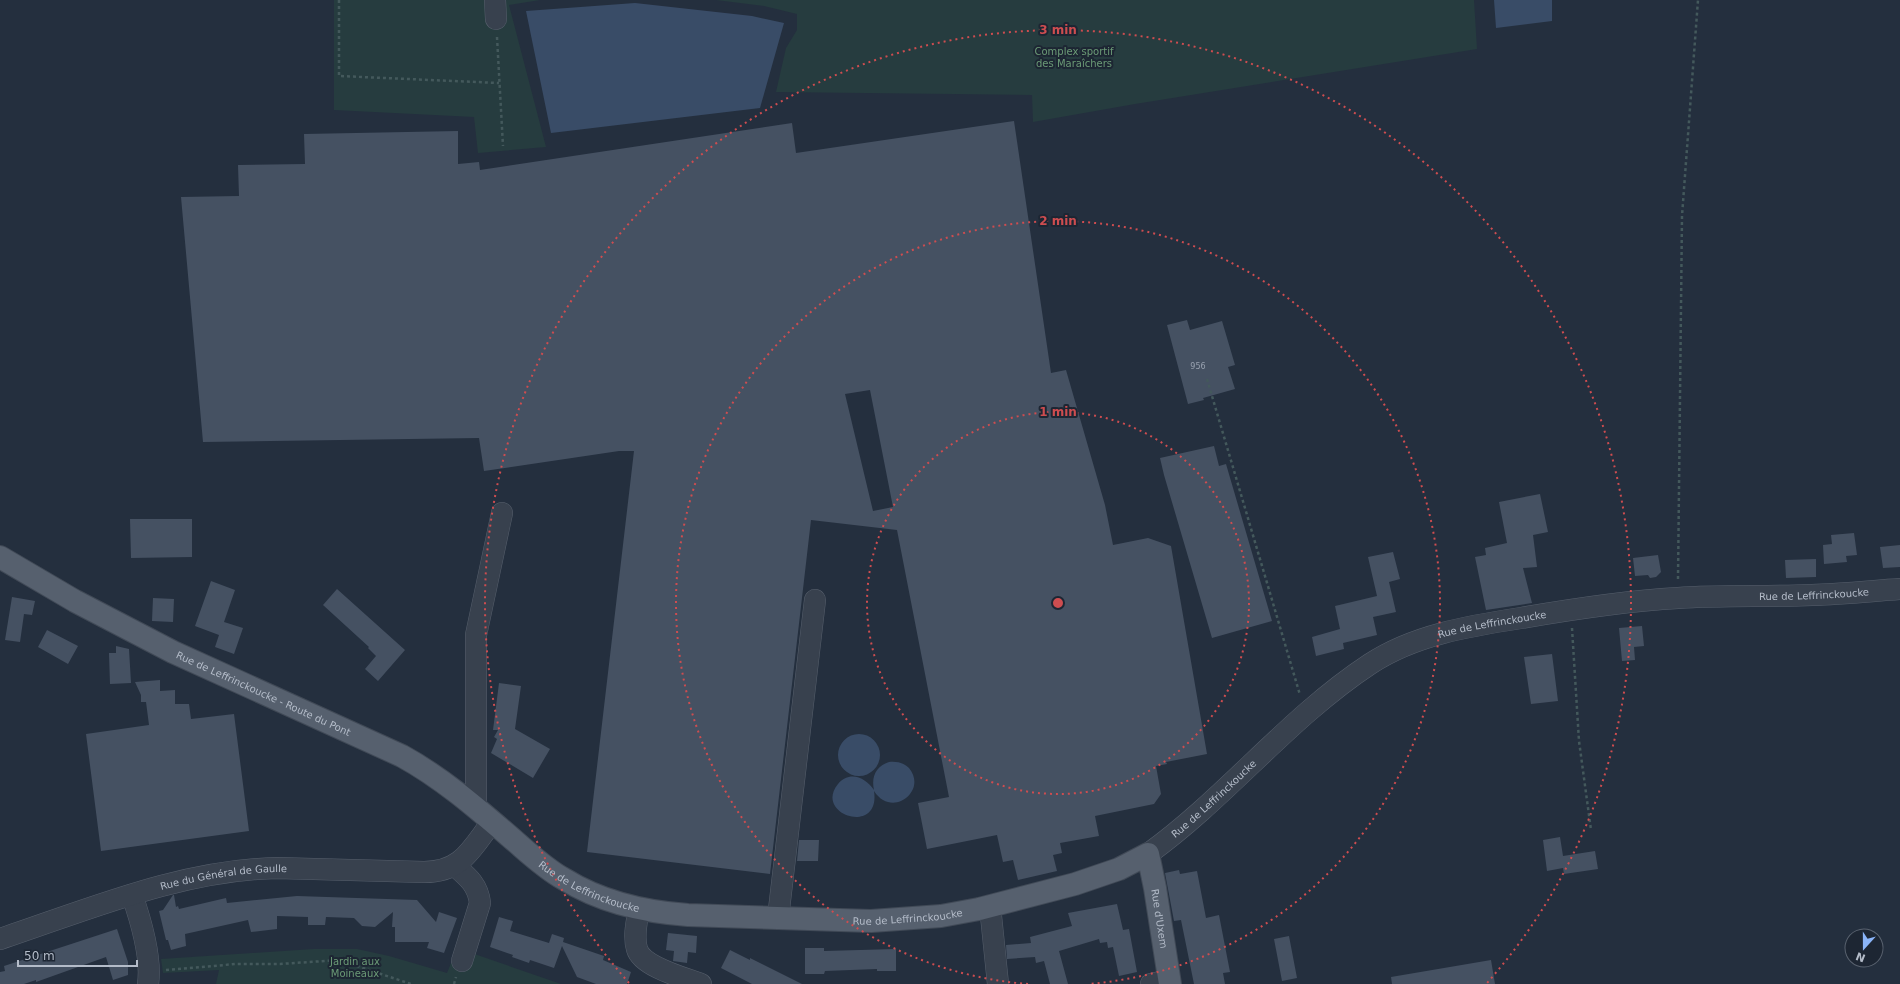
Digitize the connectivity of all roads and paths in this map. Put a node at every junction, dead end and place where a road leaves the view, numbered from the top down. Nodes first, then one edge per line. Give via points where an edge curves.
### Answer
1 (339, 0) edge
2 (1698, 0) edge
3 (495, 9) edge
4 (499, 83) junction
5 (503, 146) dead end
6 (1208, 379) dead end
7 (502, 513) dead end
8 (0, 557) edge
9 (1900, 589) edge
10 (1678, 598) junction
11 (815, 600) dead end
12 (1570, 610) junction
13 (1306, 714) junction
14 (484, 815) junction
15 (1591, 830) dead end
16 (517, 843) joint
17 (1148, 854) junction
18 (455, 866) junction
19 (132, 895) junction
20 (990, 906) junction
21 (639, 908) junction
22 (778, 918) junction
23 (0, 939) edge
24 (462, 960) dead end
25 (656, 976) edge
26 (148, 977) edge
27 (1163, 983) edge
28 (411, 984) edge
29 (701, 984) edge
30 (998, 984) edge

1 - 4 path via 339,76
2 - 10 path via 1682,216
3 - 4 path
4 - 5 path
6 - 13 path
7 - 14 street via 476,635
8 - 14 main road, Rue de Leffrinckoucke - Route du Pont via 89,609 173,652 402,756 439,779
9 - 10 street, Rue de Leffrinckoucke via 1812,595
10 - 12 street, Rue de Leffrinckoucke
11 - 22 street
12 - 13 street, Rue de Leffrinckoucke via 1459,629 1399,648 1342,683
12 - 15 path via 1579,741
13 - 17 street, Rue de Leffrinckoucke via 1204,808
14 - 16 main road, Rue de Leffrinckoucke - Route du Pont
14 - 18 street via 470,851
16 - 21 main road, Rue de Leffrinckoucke via 551,871 574,885 596,895
17 - 20 main road, Rue de Leffrinckoucke via 1091,879
17 - 27 main road, Rue d'Uxem via 1155,888
18 - 19 street, Rue du Général de Gaulle via 445,870 424,872 256,868 186,878
18 - 24 street via 474,884 480,896
19 - 23 street, Rue du Général de Gaulle
19 - 26 street via 141,923
20 - 22 main road, Rue de Leffrinckoucke via 953,914 901,920
20 - 30 street
21 - 22 main road, Rue de Leffrinckoucke via 688,915
21 - 25 street via 636,948
25 - 29 street
26 - 28 path via 236,964 339,960

